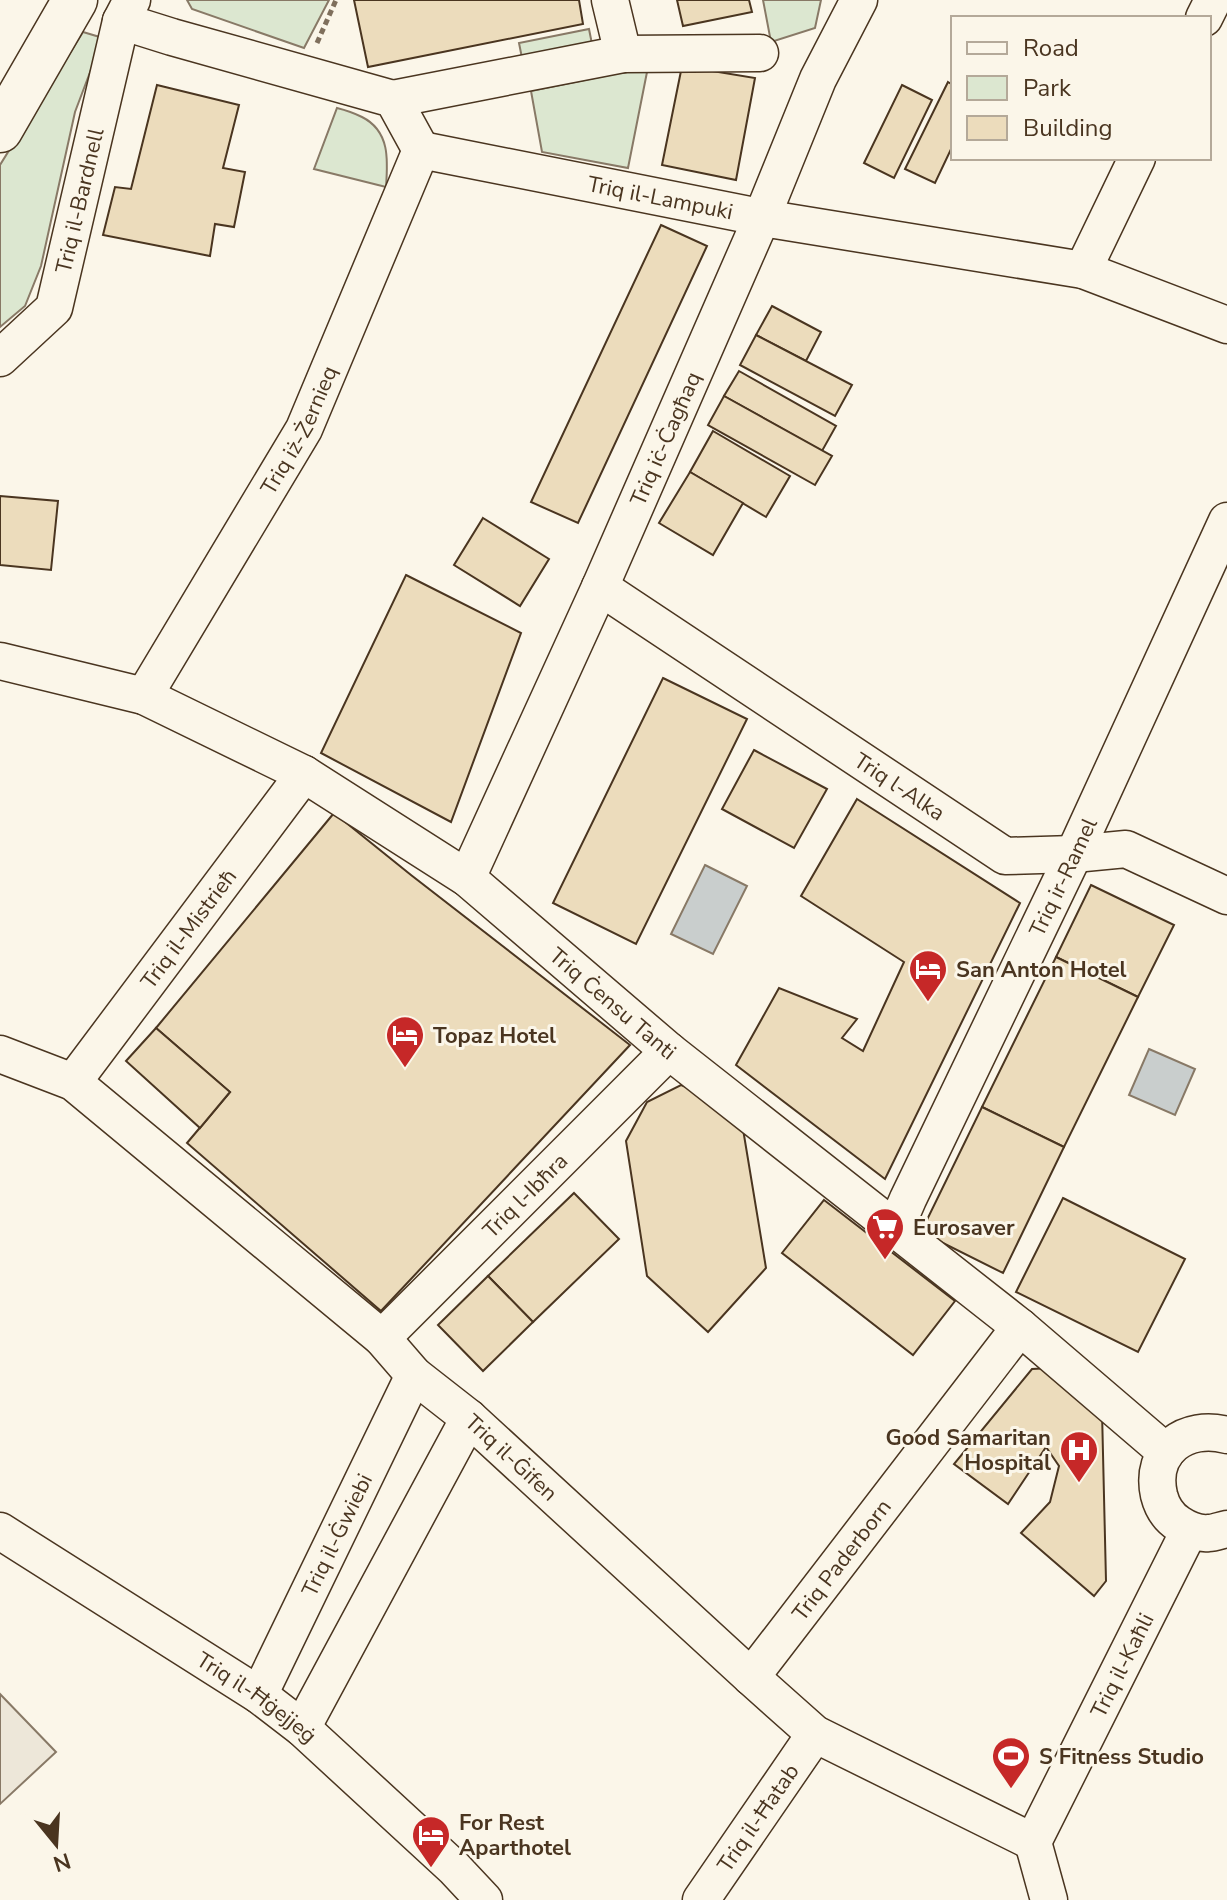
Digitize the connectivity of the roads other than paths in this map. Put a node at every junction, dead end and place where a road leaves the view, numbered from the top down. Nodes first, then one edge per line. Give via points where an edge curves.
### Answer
1 (75, 0) edge
2 (610, 0) edge
3 (859, 0) edge
4 (127, 10) edge
5 (760, 53) dead end
6 (623, 54) junction
7 (393, 99) junction
8 (0, 130) edge
9 (421, 150) junction
10 (1136, 160) edge
11 (762, 217) junction
12 (1083, 270) junction
13 (1227, 325) edge
14 (0, 358) edge
15 (1227, 521) edge
16 (600, 587) junction
17 (0, 661) edge
18 (144, 696) junction
19 (304, 774) junction
20 (1074, 854) junction
21 (467, 878) junction
22 (1227, 896) edge
23 (669, 1051) junction
24 (0, 1054) edge
25 (73, 1082) junction
26 (895, 1229) junction
27 (1020, 1327) junction
28 (382, 1338) junction
29 (414, 1375) junction
30 (469, 1418) junction
31 (1227, 1435) edge
32 (1166, 1452) junction
33 (1227, 1529) edge
34 (0, 1531) edge
35 (1189, 1531) junction
36 (751, 1677) junction
37 (259, 1695) junction
38 (302, 1728) junction
39 (815, 1734) junction
40 (1033, 1842) junction
41 (484, 1900) edge
42 (701, 1900) edge
43 (1049, 1900) edge

1 - 8 highway
2 - 6 street
3 - 11 street, Triq iċ-Ċagħaq via 818,79
4 - 7 street via 172,37
4 - 14 street, Triq il-Bardnell via 54,308
5 - 6 street
6 - 7 street
7 - 9 street
9 - 11 street, Triq il-Lampuki
9 - 18 street, Triq iż-Żernieq via 304,429
10 - 12 street
11 - 12 street, Triq il-Lampuki
11 - 16 street, Triq iċ-Ċagħaq
12 - 13 street, Triq il-Lampuki
15 - 20 street, Triq ir-Ramel
16 - 20 street, Triq l-Alka via 1005,856
16 - 21 street, Triq iċ-Ċagħaq
17 - 18 street, Triq Ċensu Tanti
18 - 19 street, Triq Ċensu Tanti
19 - 21 street, Triq Ċensu Tanti
19 - 25 street, Triq il-Mistrieħ
20 - 22 street, Triq l-Alka via 1126,849
20 - 26 street, Triq ir-Ramel
21 - 23 street, Triq Ċensu Tanti
23 - 26 street, Triq Ċensu Tanti
23 - 28 street, Triq l-Ibħra
24 - 25 street, Triq il-Ġifen
25 - 28 street, Triq il-Ġifen
26 - 27 street, Triq Ċensu Tanti
27 - 32 street, Triq Ċensu Tanti
27 - 36 street, Triq Paderborn
28 - 29 street, Triq il-Ġifen
29 - 30 street, Triq il-Ġifen
29 - 37 street, Triq il-Ġwiebi
30 - 36 street, Triq il-Ġifen
30 - 38 street
31 - 32 street via 1195,1432
32 - 35 street via 1156,1482 1161,1505
33 - 35 street
34 - 37 street, Triq il-Ħġejjeġ
35 - 40 street, Triq il-Kaħli
36 - 39 street, Triq il-Ġifen
37 - 38 street, Triq il-Ħġejjeġ
38 - 41 street, Triq il-Ħġejjeġ
39 - 40 street, Triq il-Ġifen
39 - 42 street, Triq il-Ħatab
40 - 43 street

